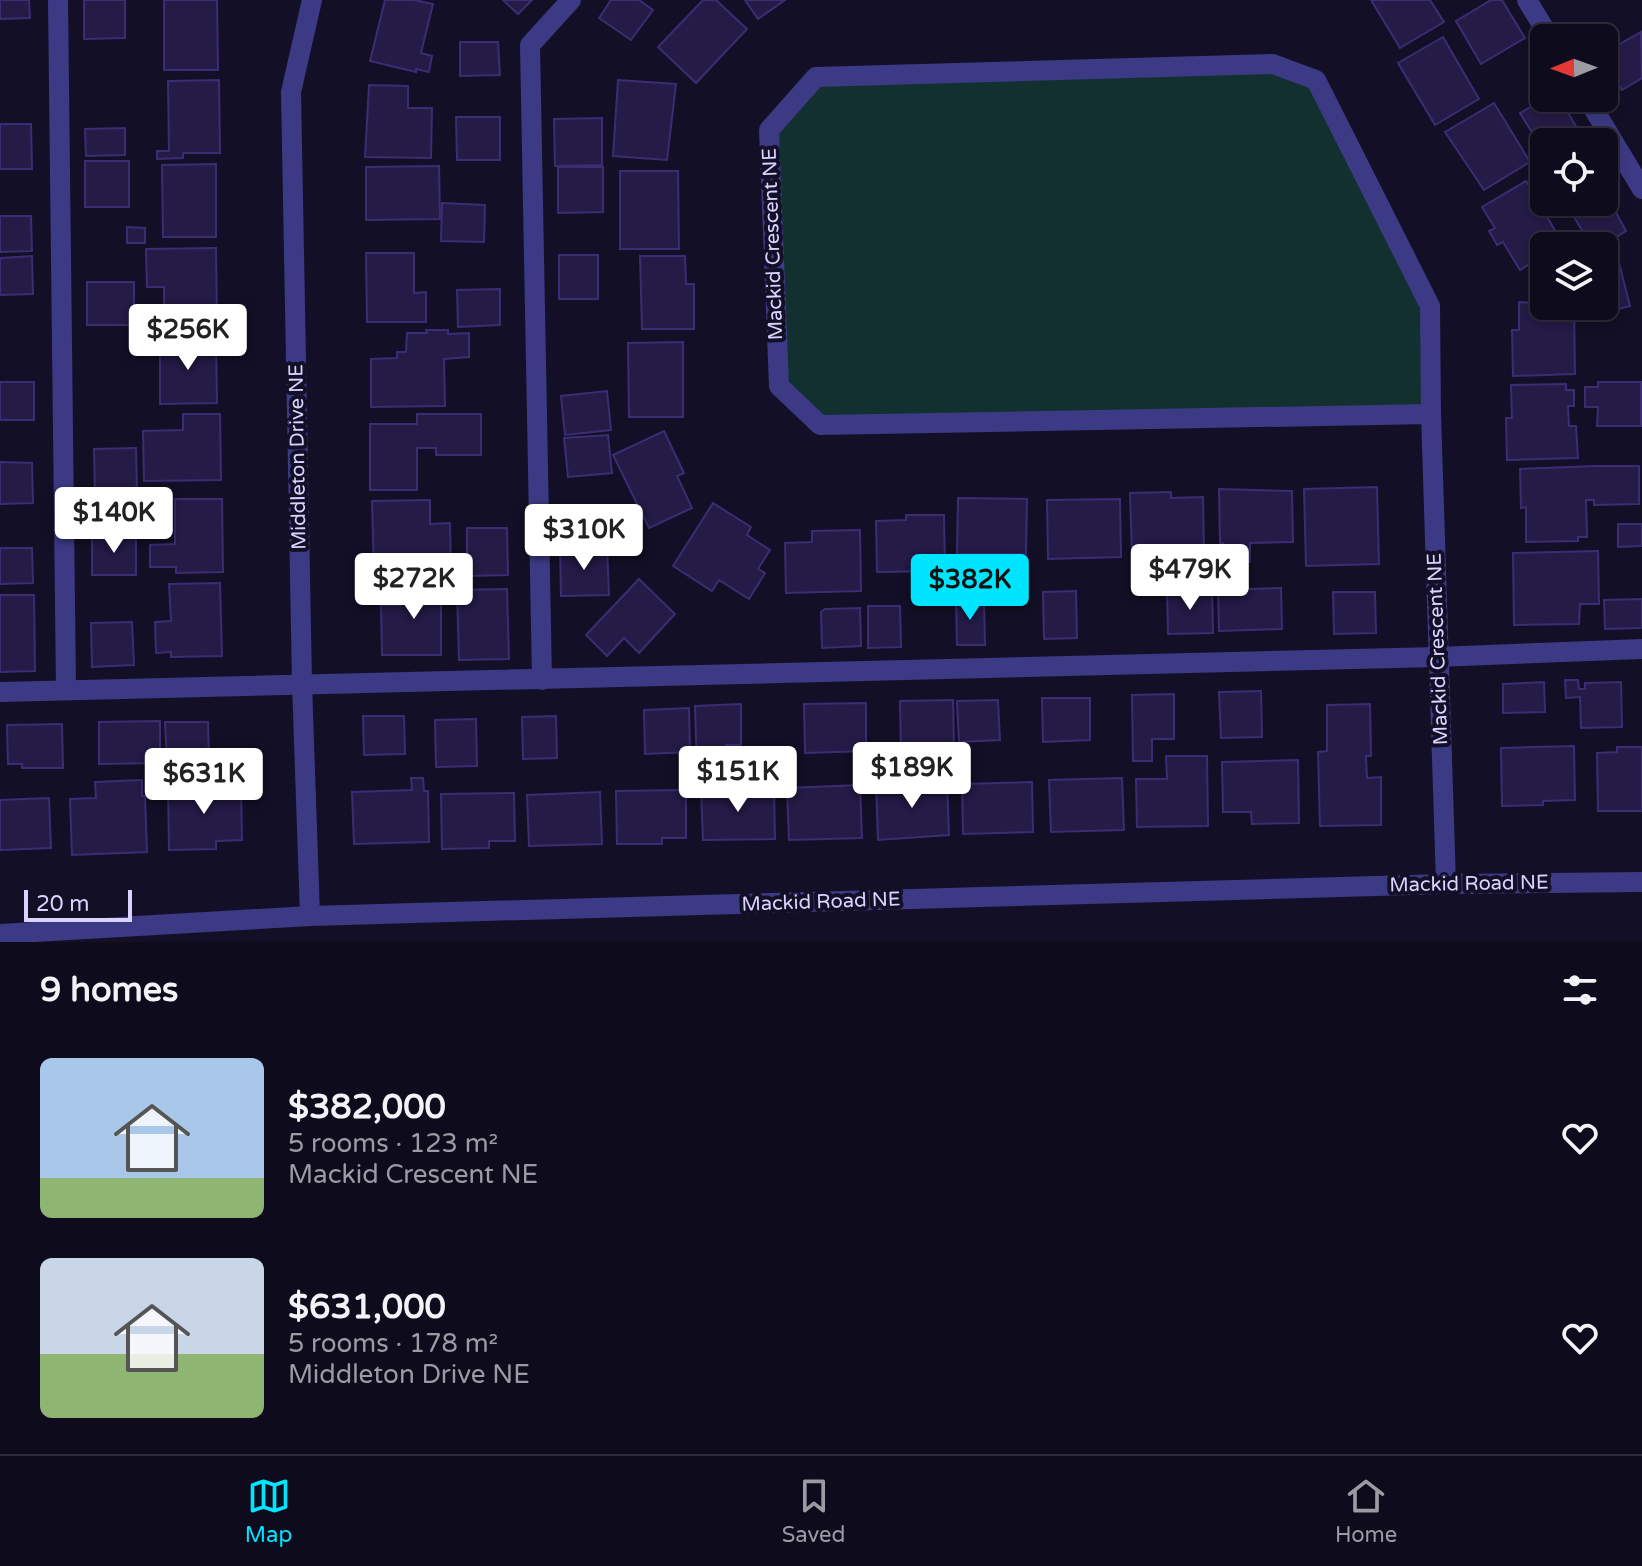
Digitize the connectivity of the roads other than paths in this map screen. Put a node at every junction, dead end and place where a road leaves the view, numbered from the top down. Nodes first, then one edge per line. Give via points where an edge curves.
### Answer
1 (58, 0) edge
2 (312, 0) edge
3 (571, 0) edge
4 (1527, 0) edge
5 (1542, 24) edge
6 (1595, 112) edge
7 (1642, 189) edge
8 (1431, 414) junction
9 (1642, 649) edge
10 (1437, 657) junction
11 (542, 680) junction
12 (302, 683) junction
13 (66, 690) junction
14 (0, 692) edge
15 (1642, 882) edge
16 (1446, 884) junction
17 (310, 916) junction
18 (0, 934) edge

1 - 13 street
2 - 12 street, Middleton Drive NE via 291,92
3 - 11 street via 530,45
4 - 5 street
6 - 7 street
8 - 8 street, Mackid Crescent NE via 1430,306 1316,80 1273,64 816,77 769,130 779,386 820,425
8 - 10 street, Mackid Crescent NE
9 - 10 street
10 - 11 street
10 - 16 street, Mackid Crescent NE
11 - 12 street
12 - 13 street
12 - 17 street, Middleton Drive NE
13 - 14 street
15 - 16 street, Mackid Road NE
16 - 17 street, Mackid Road NE
17 - 18 street, Mackid Road NE

